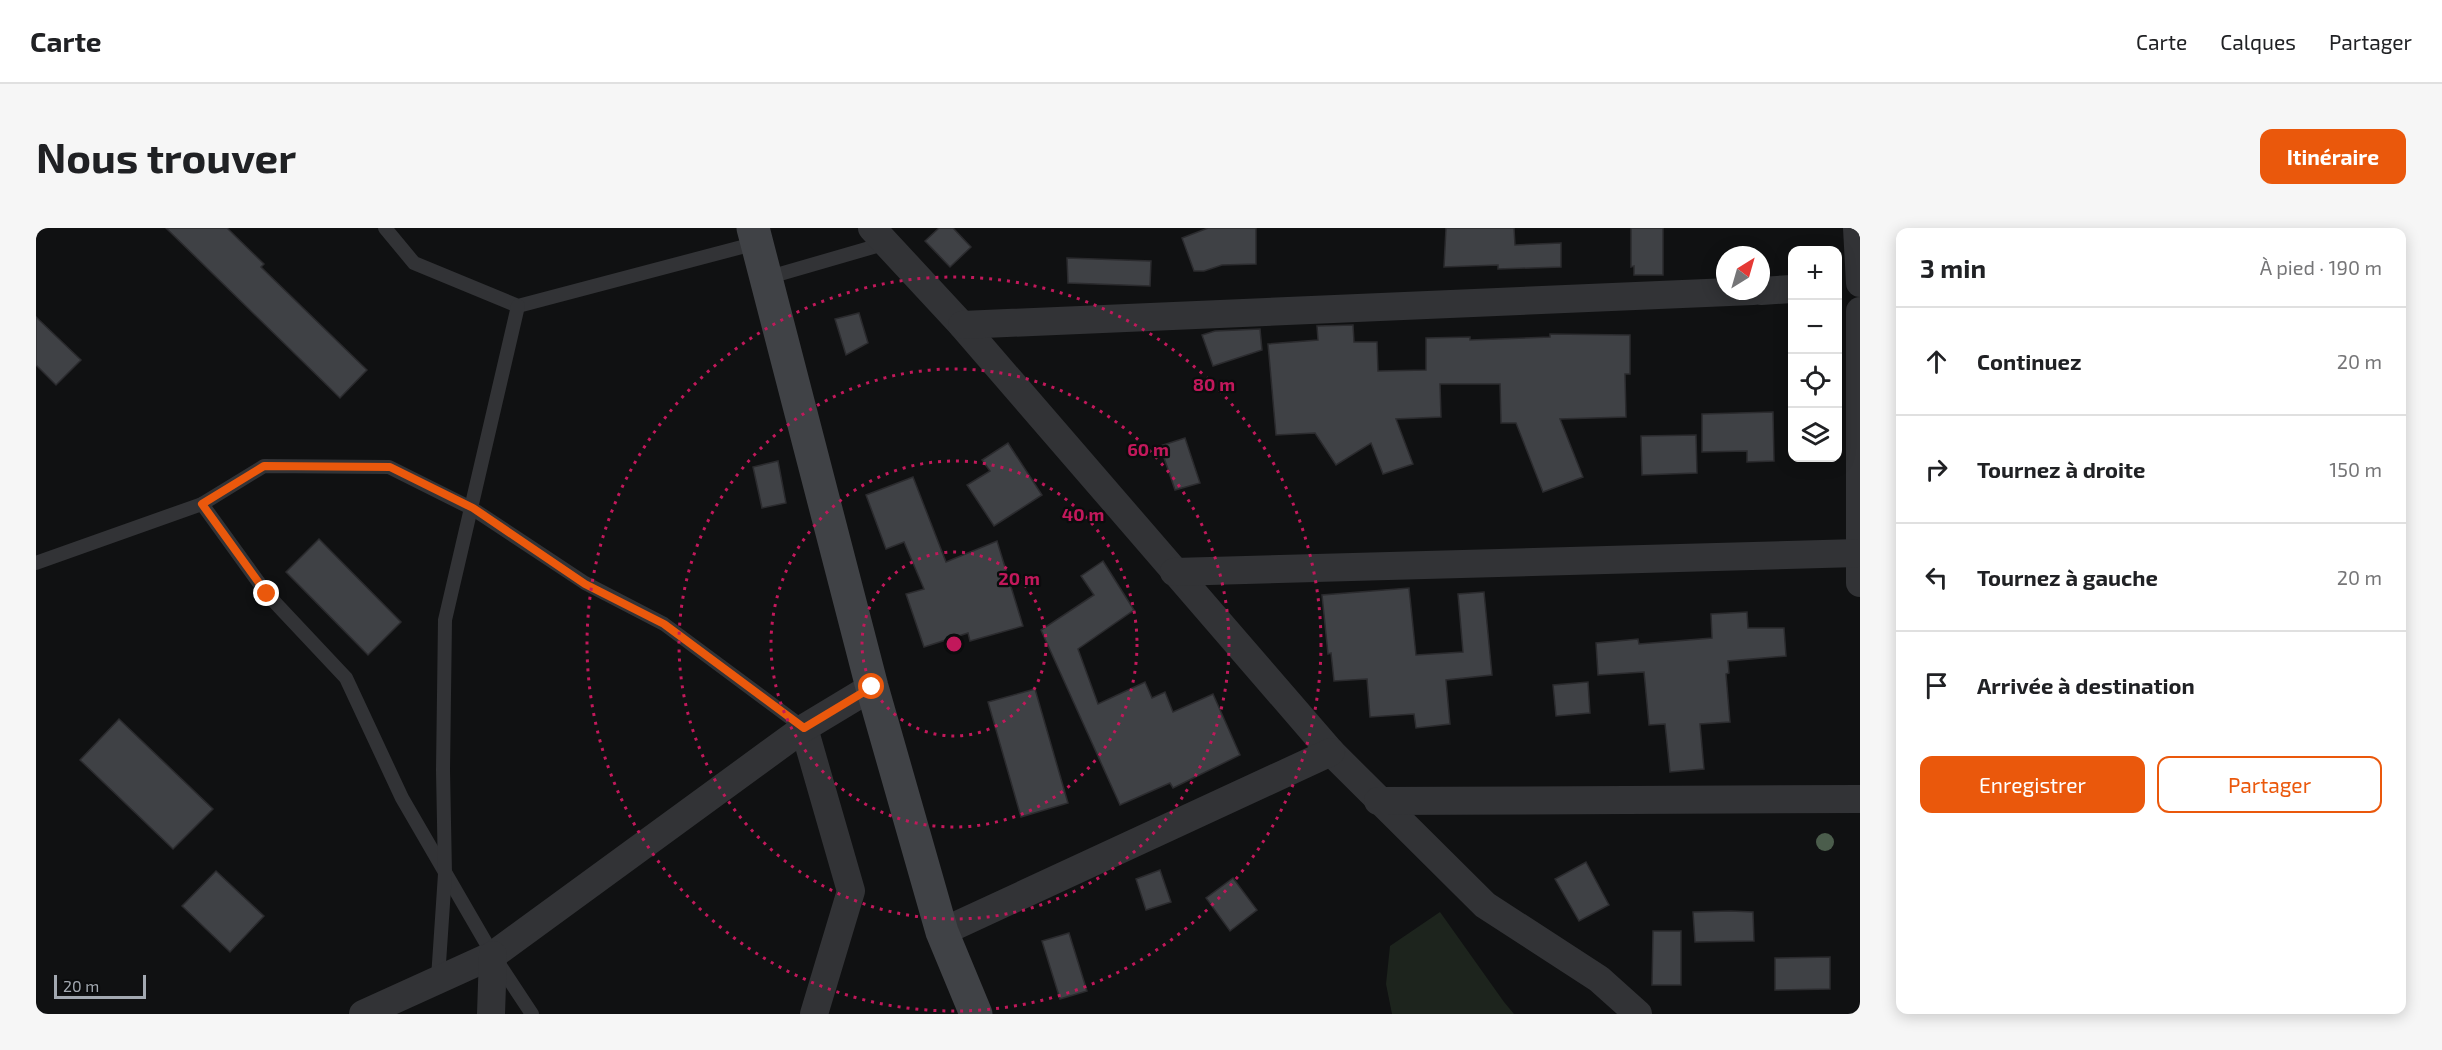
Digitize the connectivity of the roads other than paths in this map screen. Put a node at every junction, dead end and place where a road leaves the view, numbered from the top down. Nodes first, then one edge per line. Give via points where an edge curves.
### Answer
1 (385, 228) edge
2 (1857, 228) edge
3 (756, 236) edge
4 (880, 236) edge
5 (766, 278) junction
6 (1860, 285) edge
7 (1842, 287) edge
8 (1788, 289) edge
9 (1770, 290) edge
10 (1716, 293) edge
11 (518, 306) junction
12 (1860, 311) edge
13 (962, 325) junction
14 (202, 504) junction
15 (473, 508) junction
16 (1858, 553) junction
17 (36, 563) edge
18 (1174, 572) junction
19 (1860, 583) edge
20 (872, 687) junction
21 (804, 728) junction
22 (1331, 752) junction
23 (1860, 799) edge
24 (1378, 801) junction
25 (445, 874) junction
26 (942, 932) junction
27 (493, 955) junction
28 (438, 978) junction
29 (363, 1014) edge
30 (491, 1014) edge
31 (532, 1014) edge
32 (814, 1014) edge
33 (976, 1014) edge
34 (1638, 1014) edge

1 - 11 lane via 414,263
2 - 6 street
3 - 5 main road
3 - 11 lane
4 - 5 lane
4 - 13 street
5 - 20 main road
6 - 7 street
8 - 9 street
10 - 13 street
11 - 15 lane
12 - 16 street
13 - 18 street
14 - 15 lane via 264,466 390,467
14 - 17 lane
14 - 25 lane via 267,594 346,678 402,798
15 - 21 lane via 585,584 664,624
15 - 25 lane via 445,620
16 - 18 street
16 - 19 street
18 - 22 street
20 - 21 street
20 - 26 main road
21 - 27 street
21 - 32 street via 851,891
22 - 24 street
22 - 26 street
23 - 24 street
24 - 34 street via 1485,905 1599,979
25 - 27 lane
25 - 28 lane
26 - 33 main road
27 - 28 street
27 - 30 street
27 - 31 lane
28 - 29 street

